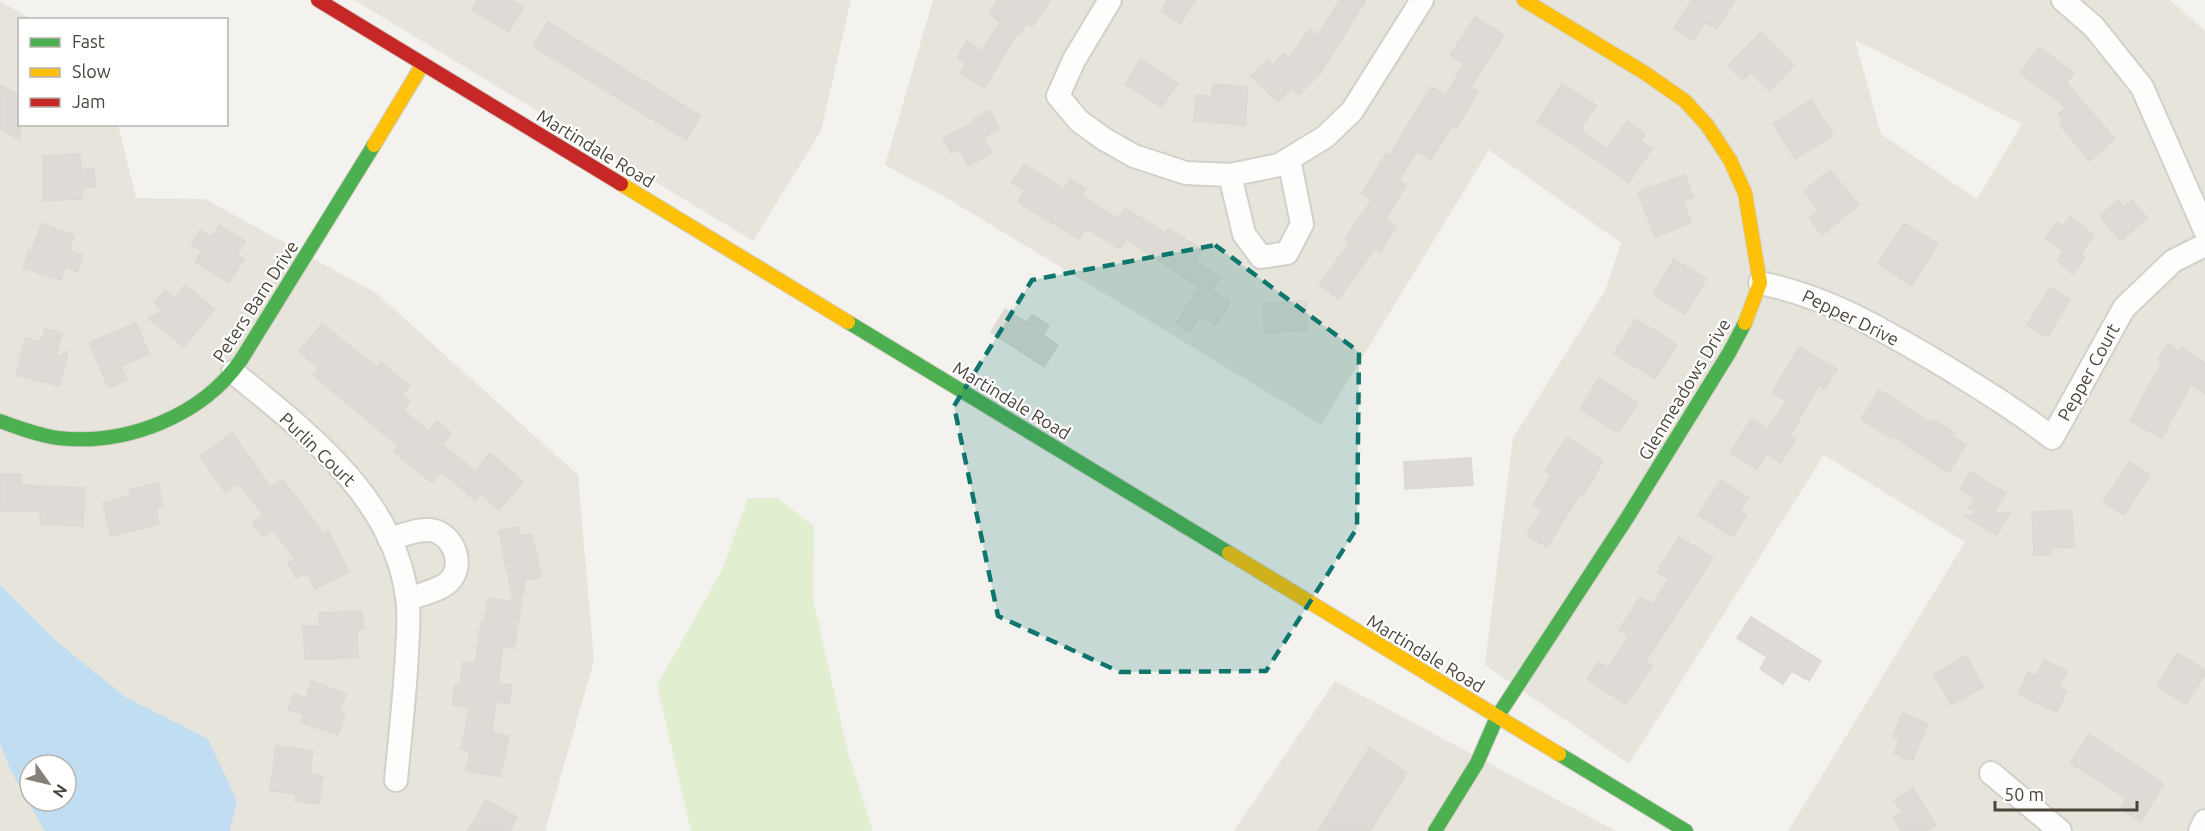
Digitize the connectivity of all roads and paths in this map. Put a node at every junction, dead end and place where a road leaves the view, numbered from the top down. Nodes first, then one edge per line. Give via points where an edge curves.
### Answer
1 (318, 0) edge
2 (1110, 0) edge
3 (1422, 0) edge
4 (1524, 0) edge
5 (2063, 0) edge
6 (423, 64) junction
7 (1289, 159) junction
8 (1230, 175) junction
9 (2205, 230) edge
10 (2205, 245) edge
11 (1760, 283) junction
12 (1906, 344) joint
13 (233, 372) junction
14 (0, 421) edge
15 (389, 539) junction
16 (408, 599) junction
17 (1497, 717) junction
18 (1991, 773) dead end
19 (396, 780) dead end
20 (2205, 821) edge
21 (1435, 831) edge
22 (1686, 831) edge
23 (2060, 831) edge
24 (2200, 831) edge

1 - 6 street, Martindale Road
2 - 8 street via 1074,60 1058,96 1079,121 1134,156 1186,173
3 - 7 street via 1352,111 1325,137
4 - 11 street, Glenmeadows Drive via 1645,73 1685,101 1707,125 1730,160 1745,193
5 - 9 street via 2094,27 2142,87
6 - 13 street, Peters Barn Drive
6 - 17 street, Martindale Road
7 - 8 street via 1279,165
7 - 8 street via 1302,225 1287,253 1261,257 1244,234
10 - 12 street, Pepper Court via 2173,261 2124,308 2052,438 2019,412
11 - 12 street, Pepper Drive via 1823,300
11 - 17 street, Glenmeadows Drive via 1729,354
13 - 14 street, Peters Barn Drive via 180,414 139,431 99,439 58,438
13 - 15 street, Purlin Court via 346,473 364,495
15 - 16 street, Purlin Court
15 - 16 street via 434,531 448,539 455,551 458,564 453,577 443,586
16 - 19 street, Purlin Court
17 - 21 street, Glenmeadows Drive via 1477,763
17 - 22 street, Martindale Road
18 - 23 street
20 - 24 street

